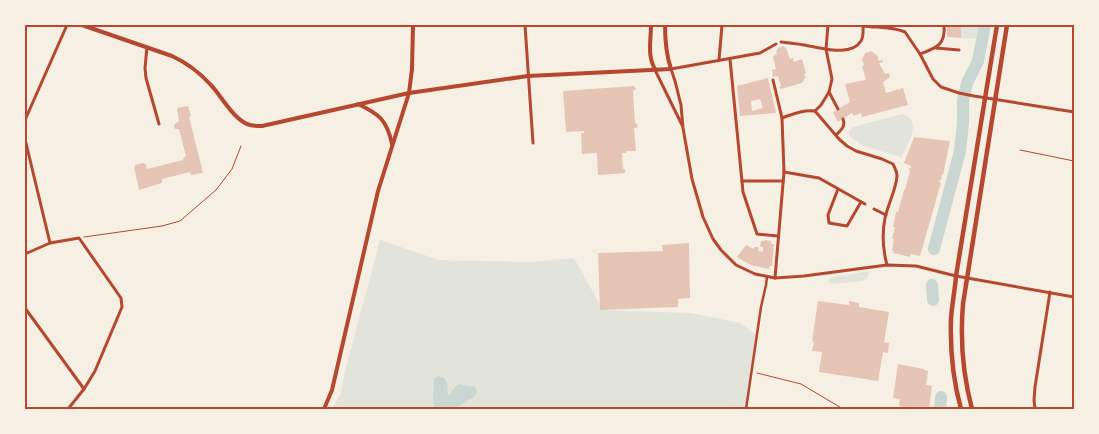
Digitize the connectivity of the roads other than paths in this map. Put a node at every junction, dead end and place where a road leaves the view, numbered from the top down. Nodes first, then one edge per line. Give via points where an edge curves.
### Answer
1 (68, 25) edge
2 (82, 25) edge
3 (413, 25) edge
4 (525, 25) edge
5 (651, 25) edge
6 (665, 25) edge
7 (722, 25) edge
8 (828, 25) edge
9 (863, 25) edge
10 (944, 25) edge
11 (997, 25) edge
12 (1007, 25) edge
13 (781, 42) dead end
14 (776, 44) dead end
15 (147, 47) junction
16 (936, 48) junction
17 (826, 49) junction
18 (959, 50) dead end
19 (920, 54) junction
20 (730, 59) junction
21 (720, 60) junction
22 (655, 69) junction
23 (671, 69) junction
24 (528, 76) junction
25 (774, 80) dead end
26 (829, 92) junction
27 (409, 93) junction
28 (985, 98) junction
29 (995, 99) junction
30 (358, 104) junction
31 (838, 109) dead end
32 (815, 111) junction
33 (1074, 112) edge
34 (782, 118) junction
35 (843, 118) dead end
36 (25, 120) edge
37 (160, 124) dead end
38 (683, 128) junction
39 (836, 135) junction
40 (25, 139) edge
41 (533, 143) dead end
42 (393, 145) junction
43 (1020, 150) dead end
44 (1074, 161) edge
45 (784, 172) junction
46 (742, 181) junction
47 (783, 181) junction
48 (838, 189) junction
49 (874, 209) dead end
50 (886, 215) junction
51 (778, 236) junction
52 (50, 243) junction
53 (25, 254) edge
54 (887, 265) junction
55 (956, 276) junction
56 (767, 277) junction
57 (967, 277) junction
58 (775, 278) junction
59 (1050, 292) junction
60 (1074, 297) edge
61 (25, 308) edge
62 (84, 388) junction
63 (68, 409) edge
64 (324, 409) edge
65 (746, 409) edge
66 (961, 409) edge
67 (972, 409) edge
68 (1035, 409) edge

1 - 36 street
2 - 15 street
3 - 27 street
4 - 24 street
5 - 22 street via 650,57
6 - 23 street
7 - 21 street
8 - 17 street
9 - 17 street via 863,36 857,45 849,49
9 - 19 street via 905,32
10 - 16 street via 945,34
11 - 28 main road
12 - 29 main road
13 - 17 street
14 - 20 street via 760,53
15 - 30 street via 197,70 236,116 251,126
15 - 37 street via 146,78
16 - 18 street
16 - 19 street
17 - 26 street via 832,79
19 - 28 street via 941,87
20 - 21 street
20 - 46 street
21 - 23 street
22 - 23 street
22 - 24 street
22 - 38 street
23 - 38 street via 681,105
24 - 27 street
24 - 41 street
25 - 34 street
26 - 31 street
26 - 32 street
27 - 30 street
27 - 42 street
28 - 29 street
28 - 55 main road
29 - 33 street
29 - 57 main road
30 - 42 street via 382,119
32 - 34 street via 796,112
32 - 39 street
34 - 45 street
35 - 39 street via 844,127
38 - 56 street via 696,195 713,239 736,264
39 - 50 street via 856,151 894,164 897,174
40 - 52 street
42 - 64 street via 378,191 332,390
43 - 44 lane
45 - 47 street
45 - 48 street via 819,178
46 - 47 street
46 - 51 street via 757,234
47 - 51 street
48 - 48 street via 828,215 829,223 847,226 863,203
49 - 50 street
50 - 54 street via 883,229
51 - 58 street
52 - 53 street
52 - 62 street via 79,238 121,298 122,307 95,371
54 - 55 street via 916,266
54 - 58 street
55 - 57 street
55 - 66 main road via 951,331 955,382
56 - 58 street
56 - 65 street
57 - 59 street
57 - 67 main road via 962,343
59 - 60 street
59 - 68 street via 1035,387
61 - 62 street
62 - 63 street

